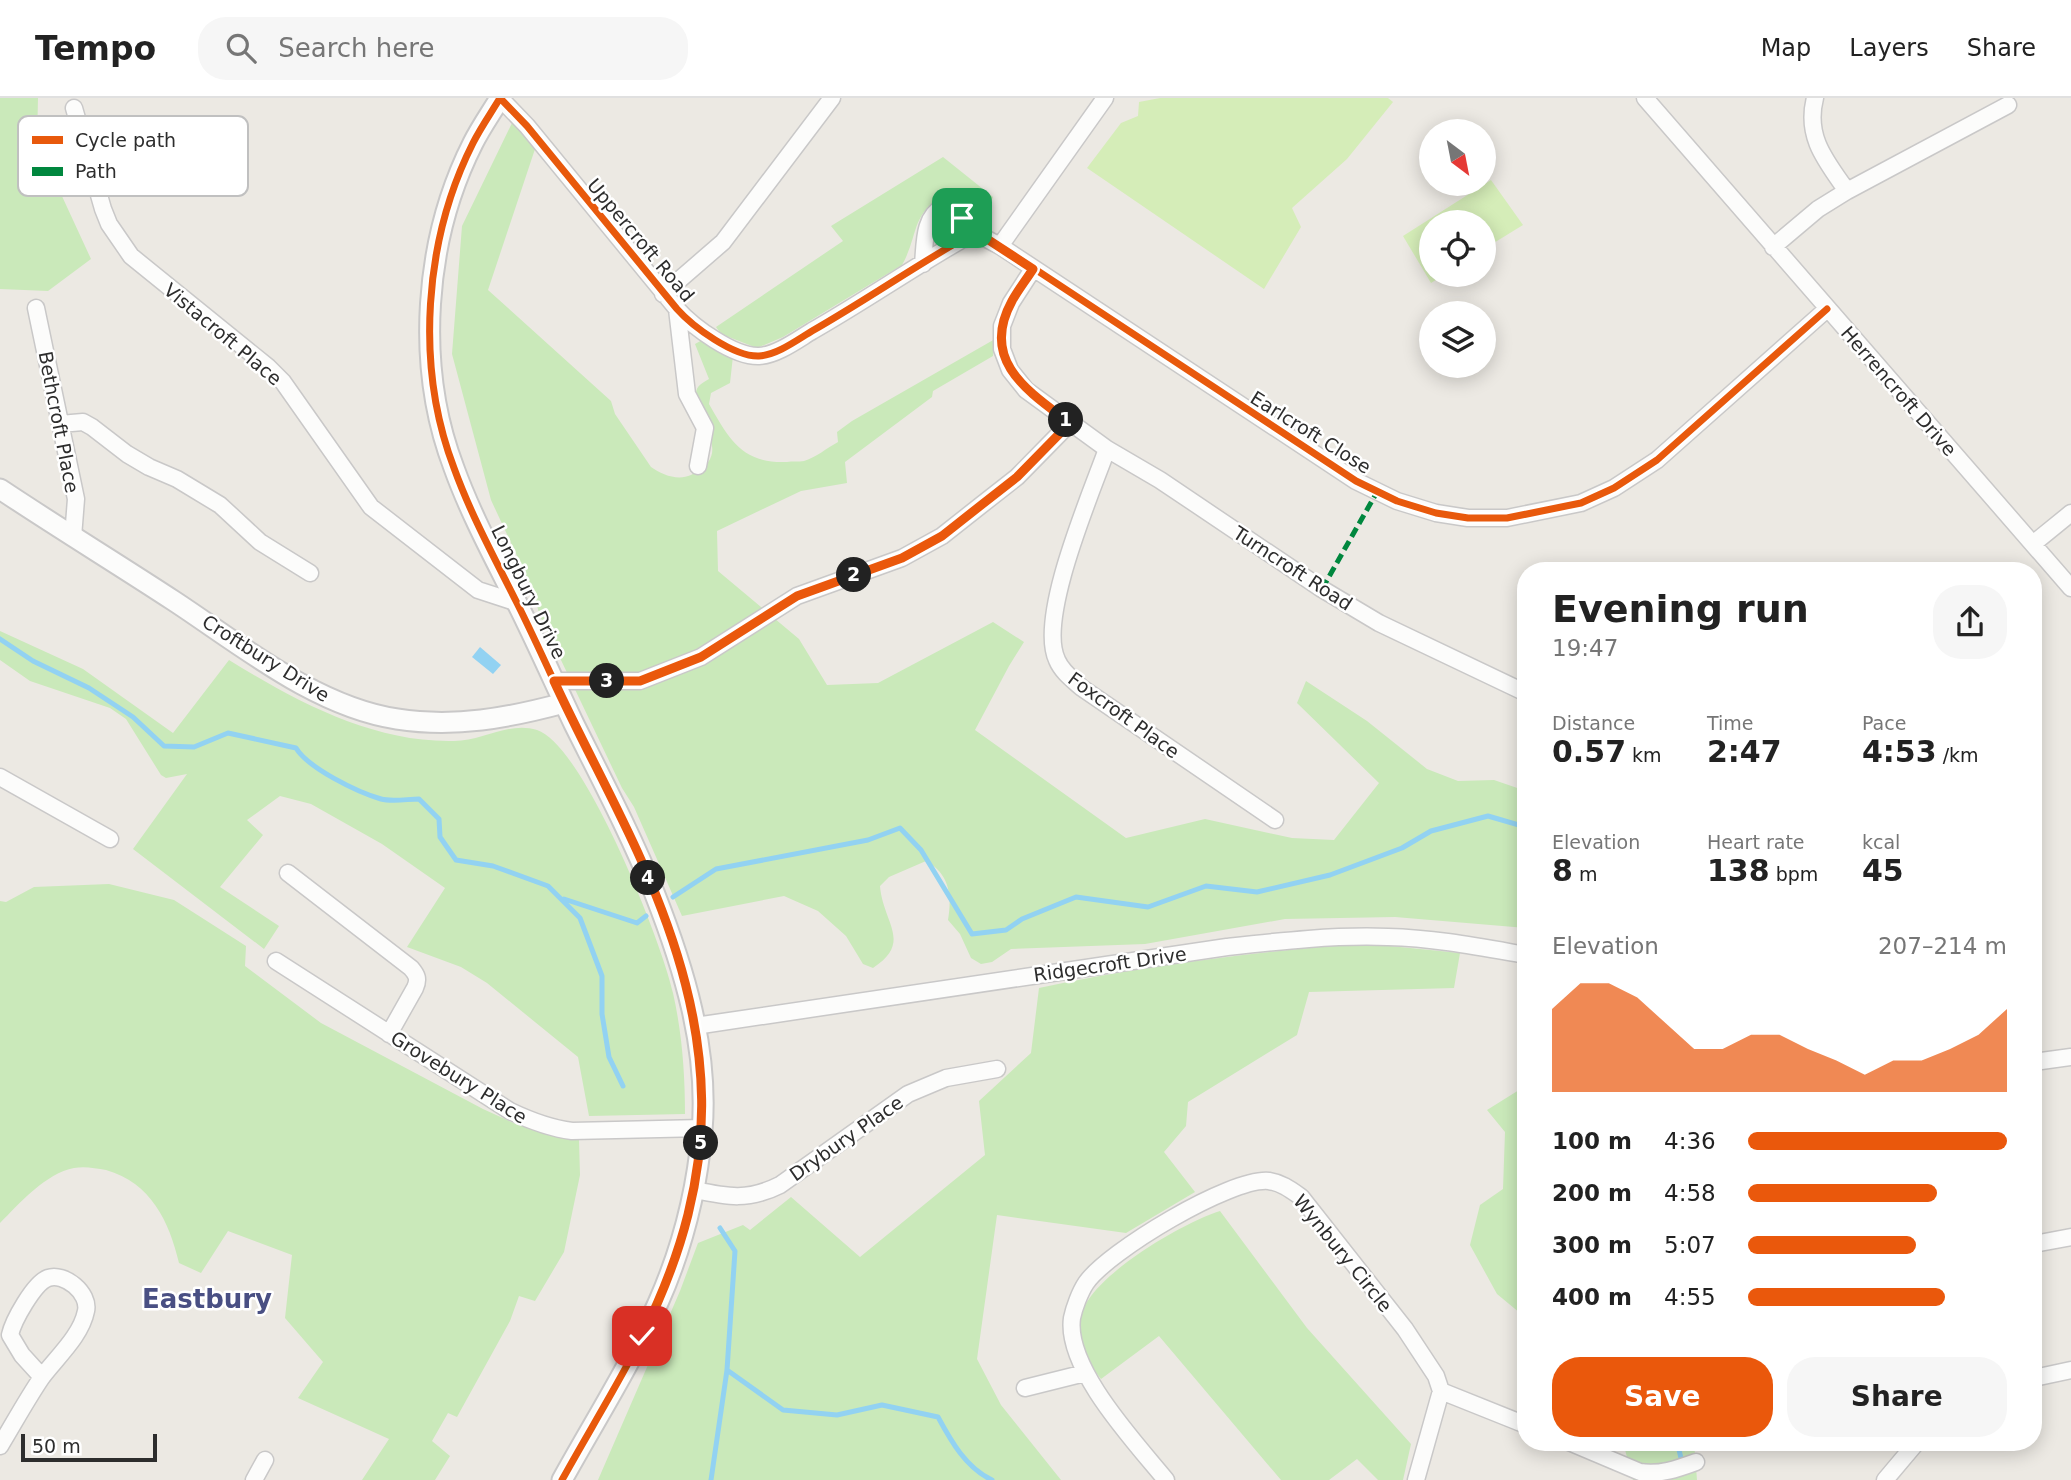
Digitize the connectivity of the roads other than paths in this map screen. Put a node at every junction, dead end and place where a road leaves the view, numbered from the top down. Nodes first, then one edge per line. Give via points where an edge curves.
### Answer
1 (500, 98) edge
2 (832, 98) edge
3 (1105, 98) edge
4 (1645, 98) edge
5 (1815, 98) edge
6 (2008, 105) dead end
7 (74, 107) dead end
8 (77, 116) edge
9 (1847, 191) junction
10 (99, 196) edge
11 (984, 237) junction
12 (1000, 246) junction
13 (1773, 247) junction
14 (923, 264) junction
15 (1033, 269) junction
16 (663, 294) junction
17 (36, 308) dead end
18 (677, 309) junction
19 (1827, 309) junction
20 (1070, 423) junction
21 (61, 424) junction
22 (1107, 449) junction
23 (698, 466) dead end
24 (0, 489) edge
25 (2071, 513) edge
26 (73, 537) junction
27 (2034, 543) junction
28 (310, 573) dead end
29 (2071, 588) edge
30 (517, 603) junction
31 (554, 681) junction
32 (1517, 689) edge
33 (564, 703) junction
34 (0, 777) edge
35 (1275, 820) dead end
36 (110, 839) dead end
37 (288, 873) dead end
38 (1517, 953) edge
39 (276, 961) dead end
40 (695, 1026) junction
41 (389, 1034) junction
42 (2071, 1057) edge
43 (2042, 1061) edge
44 (997, 1069) dead end
45 (703, 1128) junction
46 (695, 1190) junction
47 (2071, 1237) edge
48 (2042, 1242) edge
49 (2071, 1370) edge
50 (1085, 1373) junction
51 (2042, 1376) edge
52 (42, 1377) junction
53 (1025, 1388) dead end
54 (1441, 1391) junction
55 (1517, 1421) edge
56 (0, 1446) edge
57 (1590, 1451) edge
58 (1909, 1451) edge
59 (265, 1460) dead end
60 (1696, 1462) dead end
61 (254, 1480) edge
62 (562, 1480) edge
63 (1166, 1480) edge
64 (1416, 1480) edge
65 (1885, 1480) edge

1 - 16 street, Uppercroft Road
1 - 30 street, Longbury Drive via 473,143 454,190 433,268 430,321 432,377 453,467
2 - 16 street, Uppercroft Road via 723,242
3 - 12 street
4 - 13 street, Herrencroft Drive
5 - 9 street via 1812,127 1817,146
6 - 9 street
7 - 8 street, Vistacroft Place
9 - 13 street
10 - 30 street, Vistacroft Place via 109,224 131,256 268,366 371,507 478,590
11 - 12 street, Earlcroft Close
11 - 14 street via 963,239
11 - 14 street, Earlcroft Close via 951,209 936,210 929,222
12 - 15 street, Earlcroft Close
13 - 19 street, Herrencroft Drive
14 - 18 street, Uppercroft Road via 763,356 750,356 705,333
15 - 19 street, Earlcroft Close via 1356,481 1397,501 1468,518 1507,518 1552,510 1614,488 1657,460
15 - 20 street via 1002,326 1002,349 1010,370 1026,390
16 - 18 street, Uppercroft Road
17 - 21 street, Bethcroft Place
18 - 23 street via 687,394 705,428
19 - 27 street, Herrencroft Drive
20 - 22 street, Turncroft Road
20 - 31 street via 1017,477 942,536 902,558 797,596 701,657 640,681
21 - 26 street, Bethcroft Place via 76,499
21 - 28 street via 83,422 92,427 127,454 210,498 260,542
22 - 32 street, Turncroft Road via 1379,623
22 - 35 street, Foxcroft Place via 1052,618 1056,660 1082,688
24 - 26 street, Croftbury Drive
25 - 27 street
26 - 33 street, Croftbury Drive via 285,674 346,707 394,719 474,722
27 - 29 street, Herrencroft Drive
30 - 31 street, Longbury Drive
31 - 33 street, Longbury Drive
33 - 40 street, Longbury Drive via 642,862 678,960
34 - 36 street
37 - 41 street via 416,975 415,988
38 - 40 street, Ridgecroft Drive via 1389,937 1314,937
39 - 41 street, Grovebury Place
40 - 45 street, Longbury Drive
41 - 45 street, Grovebury Place via 510,1111 551,1129
42 - 43 street
44 - 46 street, Drybury Place via 946,1078 908,1094 764,1193 728,1197
45 - 46 street, Longbury Drive
46 - 62 street, Longbury Drive via 659,1302
47 - 48 street
49 - 51 street
50 - 53 street
50 - 54 street, Wynbury Circle via 1073,1342 1072,1318 1086,1283 1189,1208 1243,1185 1267,1181 1284,1185 1301,1197 1413,1340
50 - 63 street, Wynbury Circle
52 - 52 street via 76,1334 88,1307 74,1285 60,1277 41,1282 10,1335
52 - 56 street
54 - 55 street
54 - 64 street
57 - 60 street via 1651,1474
58 - 65 street
59 - 61 street

